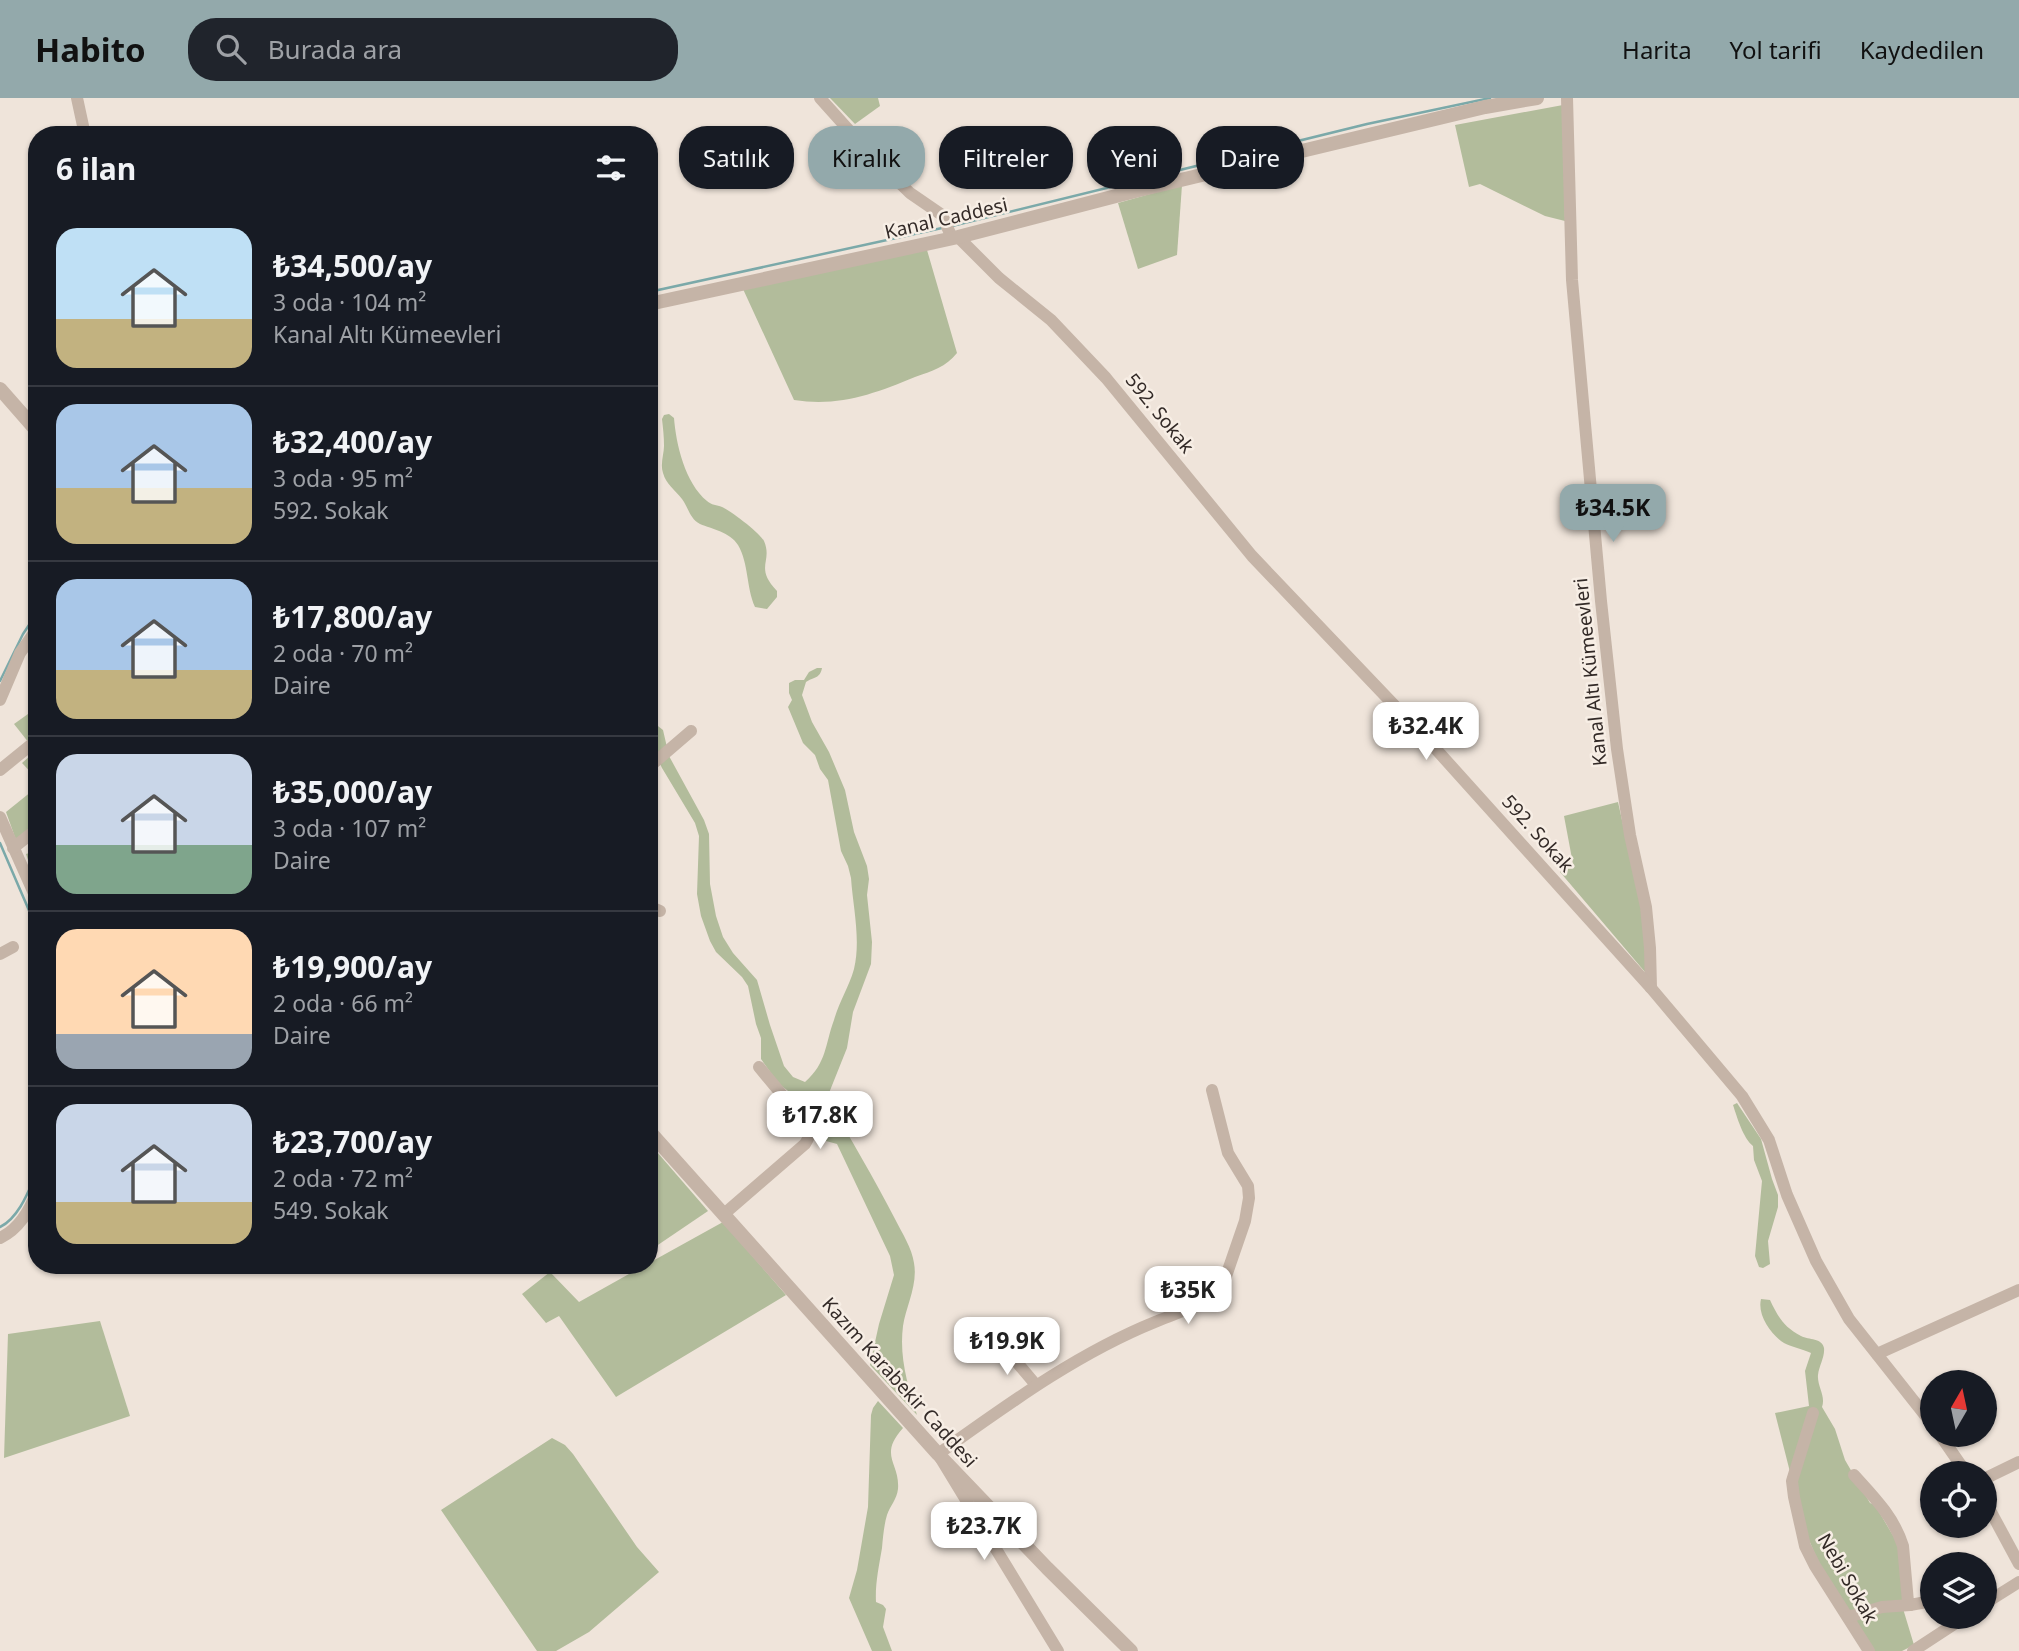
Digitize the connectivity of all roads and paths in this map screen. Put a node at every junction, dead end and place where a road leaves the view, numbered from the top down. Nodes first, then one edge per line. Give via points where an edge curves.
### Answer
1 (77, 98) edge
2 (820, 98) edge
3 (1537, 98) edge
4 (1567, 98) edge
5 (1484, 103) edge
6 (83, 126) edge
7 (951, 232) junction
8 (658, 302) edge
9 (0, 389) edge
10 (28, 421) edge
11 (28, 642) edge
12 (0, 700) edge
13 (691, 731) dead end
14 (28, 747) edge
15 (658, 758) edge
16 (0, 770) edge
17 (0, 817) edge
18 (28, 836) edge
19 (13, 848) junction
20 (28, 880) edge
21 (13, 947) dead end
22 (0, 954) edge
23 (1651, 988) junction
24 (759, 1067) dead end
25 (1212, 1090) dead end
26 (658, 1141) edge
27 (28, 1212) edge
28 (724, 1214) junction
29 (0, 1238) edge
30 (2019, 1290) edge
31 (1004, 1347) dead end
32 (1877, 1354) junction
33 (1036, 1385) junction
34 (1920, 1409) edge
35 (1813, 1413) dead end
36 (938, 1454) junction
37 (2019, 1462) edge
38 (1997, 1473) edge
39 (1854, 1475) dead end
40 (1997, 1523) edge
41 (2019, 1564) edge
42 (2019, 1582) edge
43 (2007, 1590) junction
44 (1997, 1591) edge
45 (1997, 1596) edge
46 (1920, 1603) edge
47 (1910, 1605) junction
48 (1848, 1618) junction
49 (1947, 1629) edge
50 (1058, 1651) edge
51 (1131, 1651) edge
52 (1868, 1651) edge
53 (1913, 1651) edge

1 - 6 street
2 - 7 street, 592. Sokak via 910,193 939,212
3 - 5 street, Kanal Caddesi
4 - 23 street, Kanal Altı Kümeevleri via 1572,279 1601,601 1617,749 1646,907
5 - 7 street, Kanal Caddesi
7 - 8 street, Kanal Caddesi
7 - 23 street, 592. Sokak via 1051,320 1106,378 1252,555 1434,747
9 - 10 street
11 - 12 street
13 - 15 street
14 - 16 street
17 - 19 street
18 - 19 street
19 - 20 street
21 - 22 street
23 - 32 street, 592. Sokak via 1742,1096 1769,1140 1816,1261 1849,1319
24 - 28 street via 810,1132 805,1144
25 - 33 street via 1228,1153 1248,1186 1249,1198 1224,1282 1203,1301 1115,1340
26 - 28 street, Kazım Karabekir Caddesi
27 - 29 street
28 - 36 street, Kazım Karabekir Caddesi
30 - 32 street
31 - 33 street
32 - 34 street, 592. Sokak
33 - 36 street
35 - 48 street, Nebi Sokak via 1792,1480 1794,1497 1805,1546
36 - 50 street
36 - 51 street, Kazım Karabekir Caddesi
37 - 38 street
39 - 47 street via 1879,1502 1900,1537
40 - 41 street
42 - 43 street
43 - 44 street
43 - 45 street
46 - 47 street
47 - 48 street via 1882,1607
48 - 52 street, Nebi Sokak
49 - 53 street

